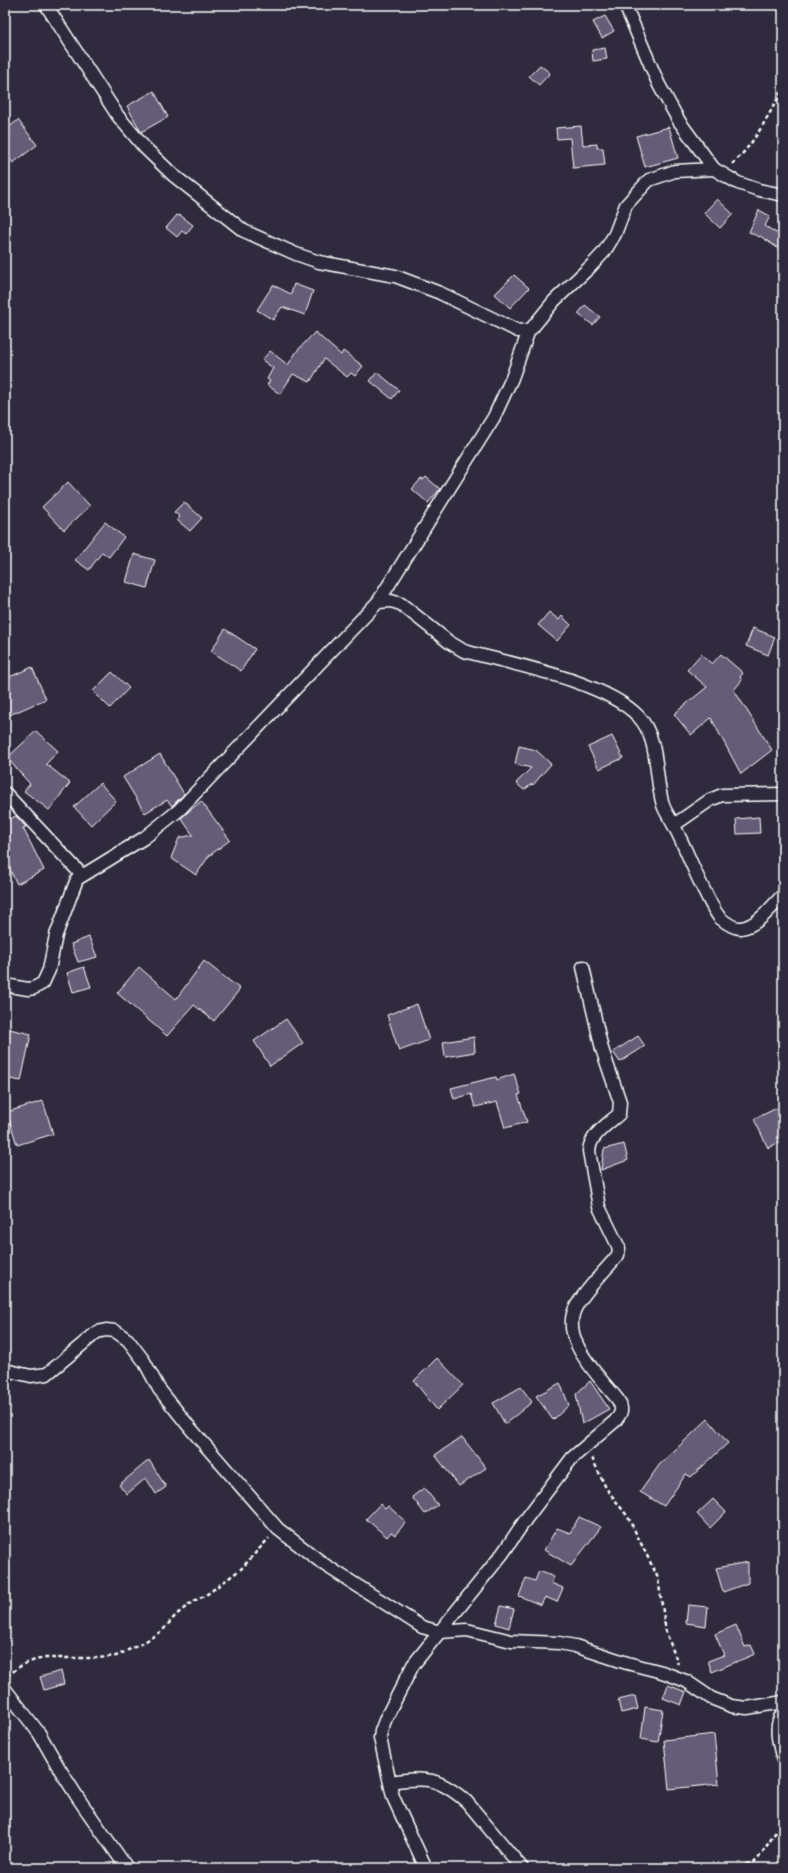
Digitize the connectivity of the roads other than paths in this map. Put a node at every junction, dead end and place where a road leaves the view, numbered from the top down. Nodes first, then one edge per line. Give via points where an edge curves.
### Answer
1 (46, 5) edge
2 (625, 5) edge
3 (717, 171) junction
4 (783, 195) edge
5 (528, 330) junction
6 (378, 602) junction
7 (5, 793) edge
8 (783, 794) edge
9 (674, 825) junction
10 (82, 875) junction
11 (783, 894) edge
12 (583, 967) dead end
13 (5, 985) edge
14 (5, 1370) edge
15 (440, 1632) junction
16 (5, 1690) edge
17 (783, 1702) edge
18 (783, 1712) edge
19 (783, 1760) edge
20 (390, 1782) junction
21 (127, 1868) edge
22 (426, 1868) edge
23 (522, 1868) edge

1 - 5 street via 118,116 144,148 173,175 244,231 319,262 395,276 440,293 518,331
2 - 3 street via 659,85 679,120
3 - 4 street via 732,180 759,190
3 - 5 street via 675,171 649,180 626,205 604,252
5 - 6 street via 512,378 494,417
6 - 9 street via 391,601 402,604 464,651 568,679 626,705 651,736 663,806
6 - 10 street via 179,810 144,838
7 - 10 street
8 - 9 street via 722,795 704,803
9 - 11 street via 709,900 719,917 729,925 740,928 755,922
10 - 13 street via 77,879 64,912 44,983 28,989
12 - 15 street via 602,1049 621,1109 589,1145 599,1207 619,1248 618,1255 577,1305 572,1316 572,1333 577,1347 622,1408 615,1421 572,1458 504,1553
14 - 15 street via 31,1376 47,1374 97,1332 106,1330 124,1335 160,1389 187,1423 278,1528 325,1565 422,1627
15 - 17 street via 467,1630 511,1641 575,1646 686,1681 711,1698 731,1706 747,1708
15 - 20 street via 413,1665 381,1730 380,1738
16 - 21 street via 39,1733 78,1798
18 - 19 street via 777,1730
20 - 22 street via 400,1814
20 - 23 street via 429,1779 457,1794 468,1802

